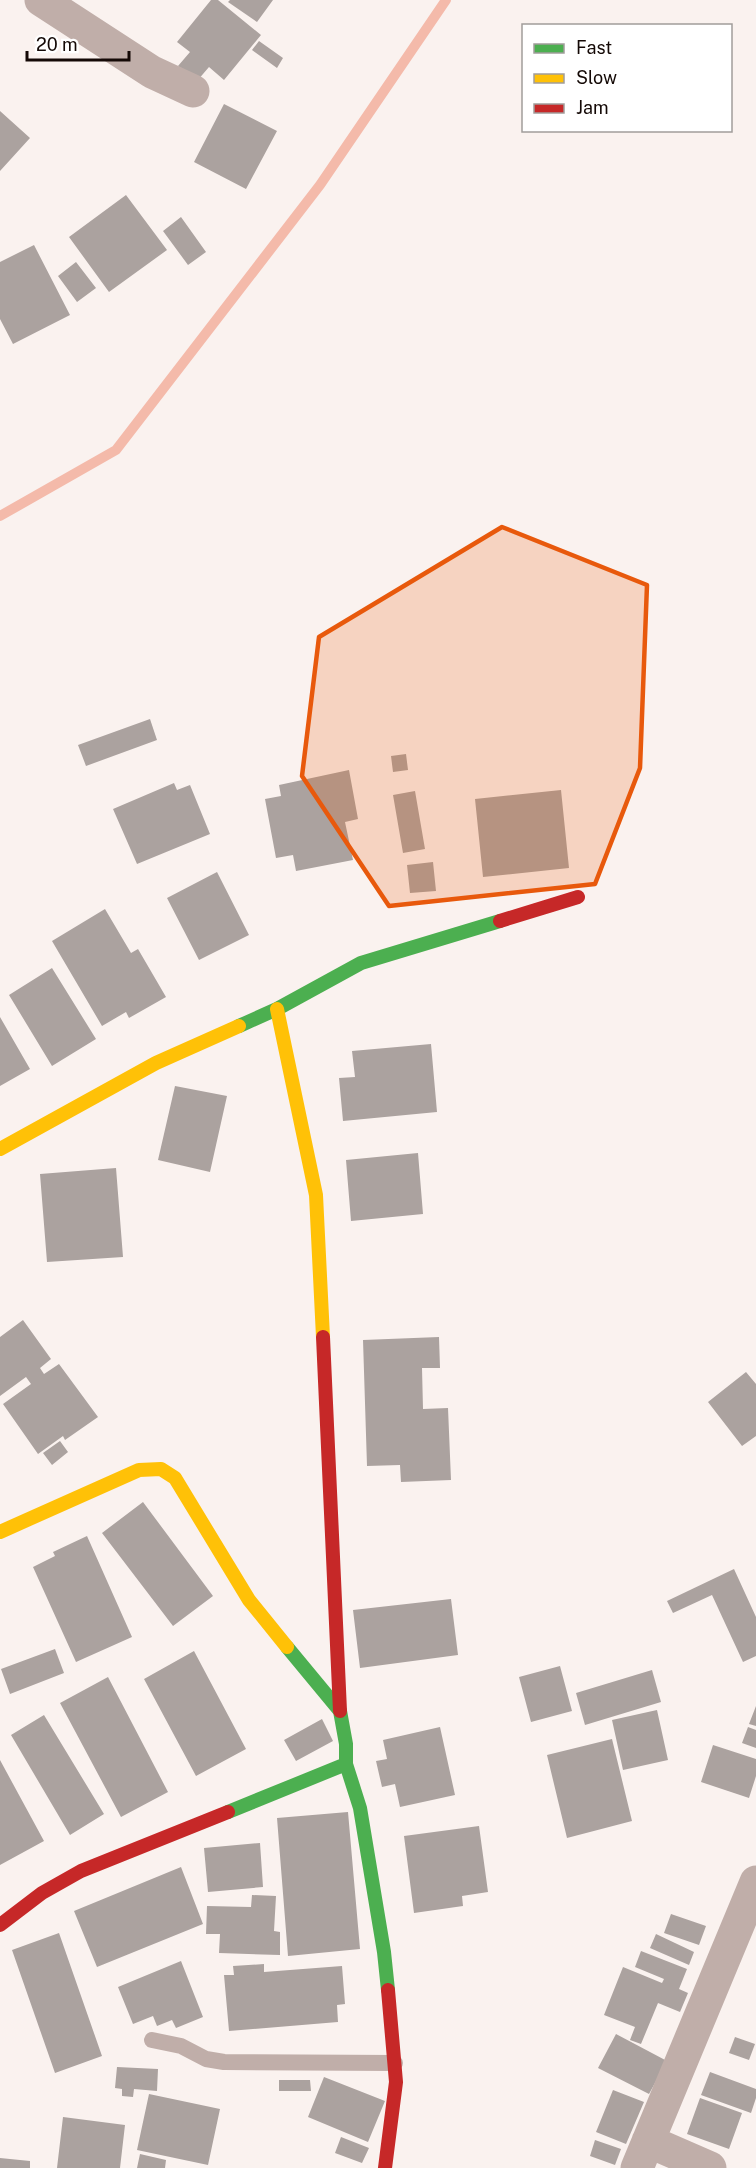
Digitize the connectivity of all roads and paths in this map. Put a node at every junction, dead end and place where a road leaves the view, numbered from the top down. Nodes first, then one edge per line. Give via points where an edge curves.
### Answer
1 (41, 0) edge
2 (193, 91) dead end
3 (578, 897) dead end
4 (277, 1009) junction
5 (0, 1149) edge
6 (0, 1532) edge
7 (340, 1711) junction
8 (346, 1764) junction
9 (754, 1892) edge
10 (0, 1925) edge
11 (152, 2040) dead end
12 (395, 2063) junction
13 (642, 2154) edge
14 (385, 2168) edge
15 (710, 2168) edge

1 - 2 street via 152,72
3 - 4 street via 361,963
4 - 5 street via 156,1063
4 - 7 street via 316,1195
6 - 7 street via 139,1470 160,1469 175,1478 249,1600
7 - 8 street
8 - 10 street via 81,1871 42,1893
8 - 12 street via 360,1808 384,1952
9 - 13 street
11 - 12 lane via 224,2062
12 - 14 street
13 - 15 street

